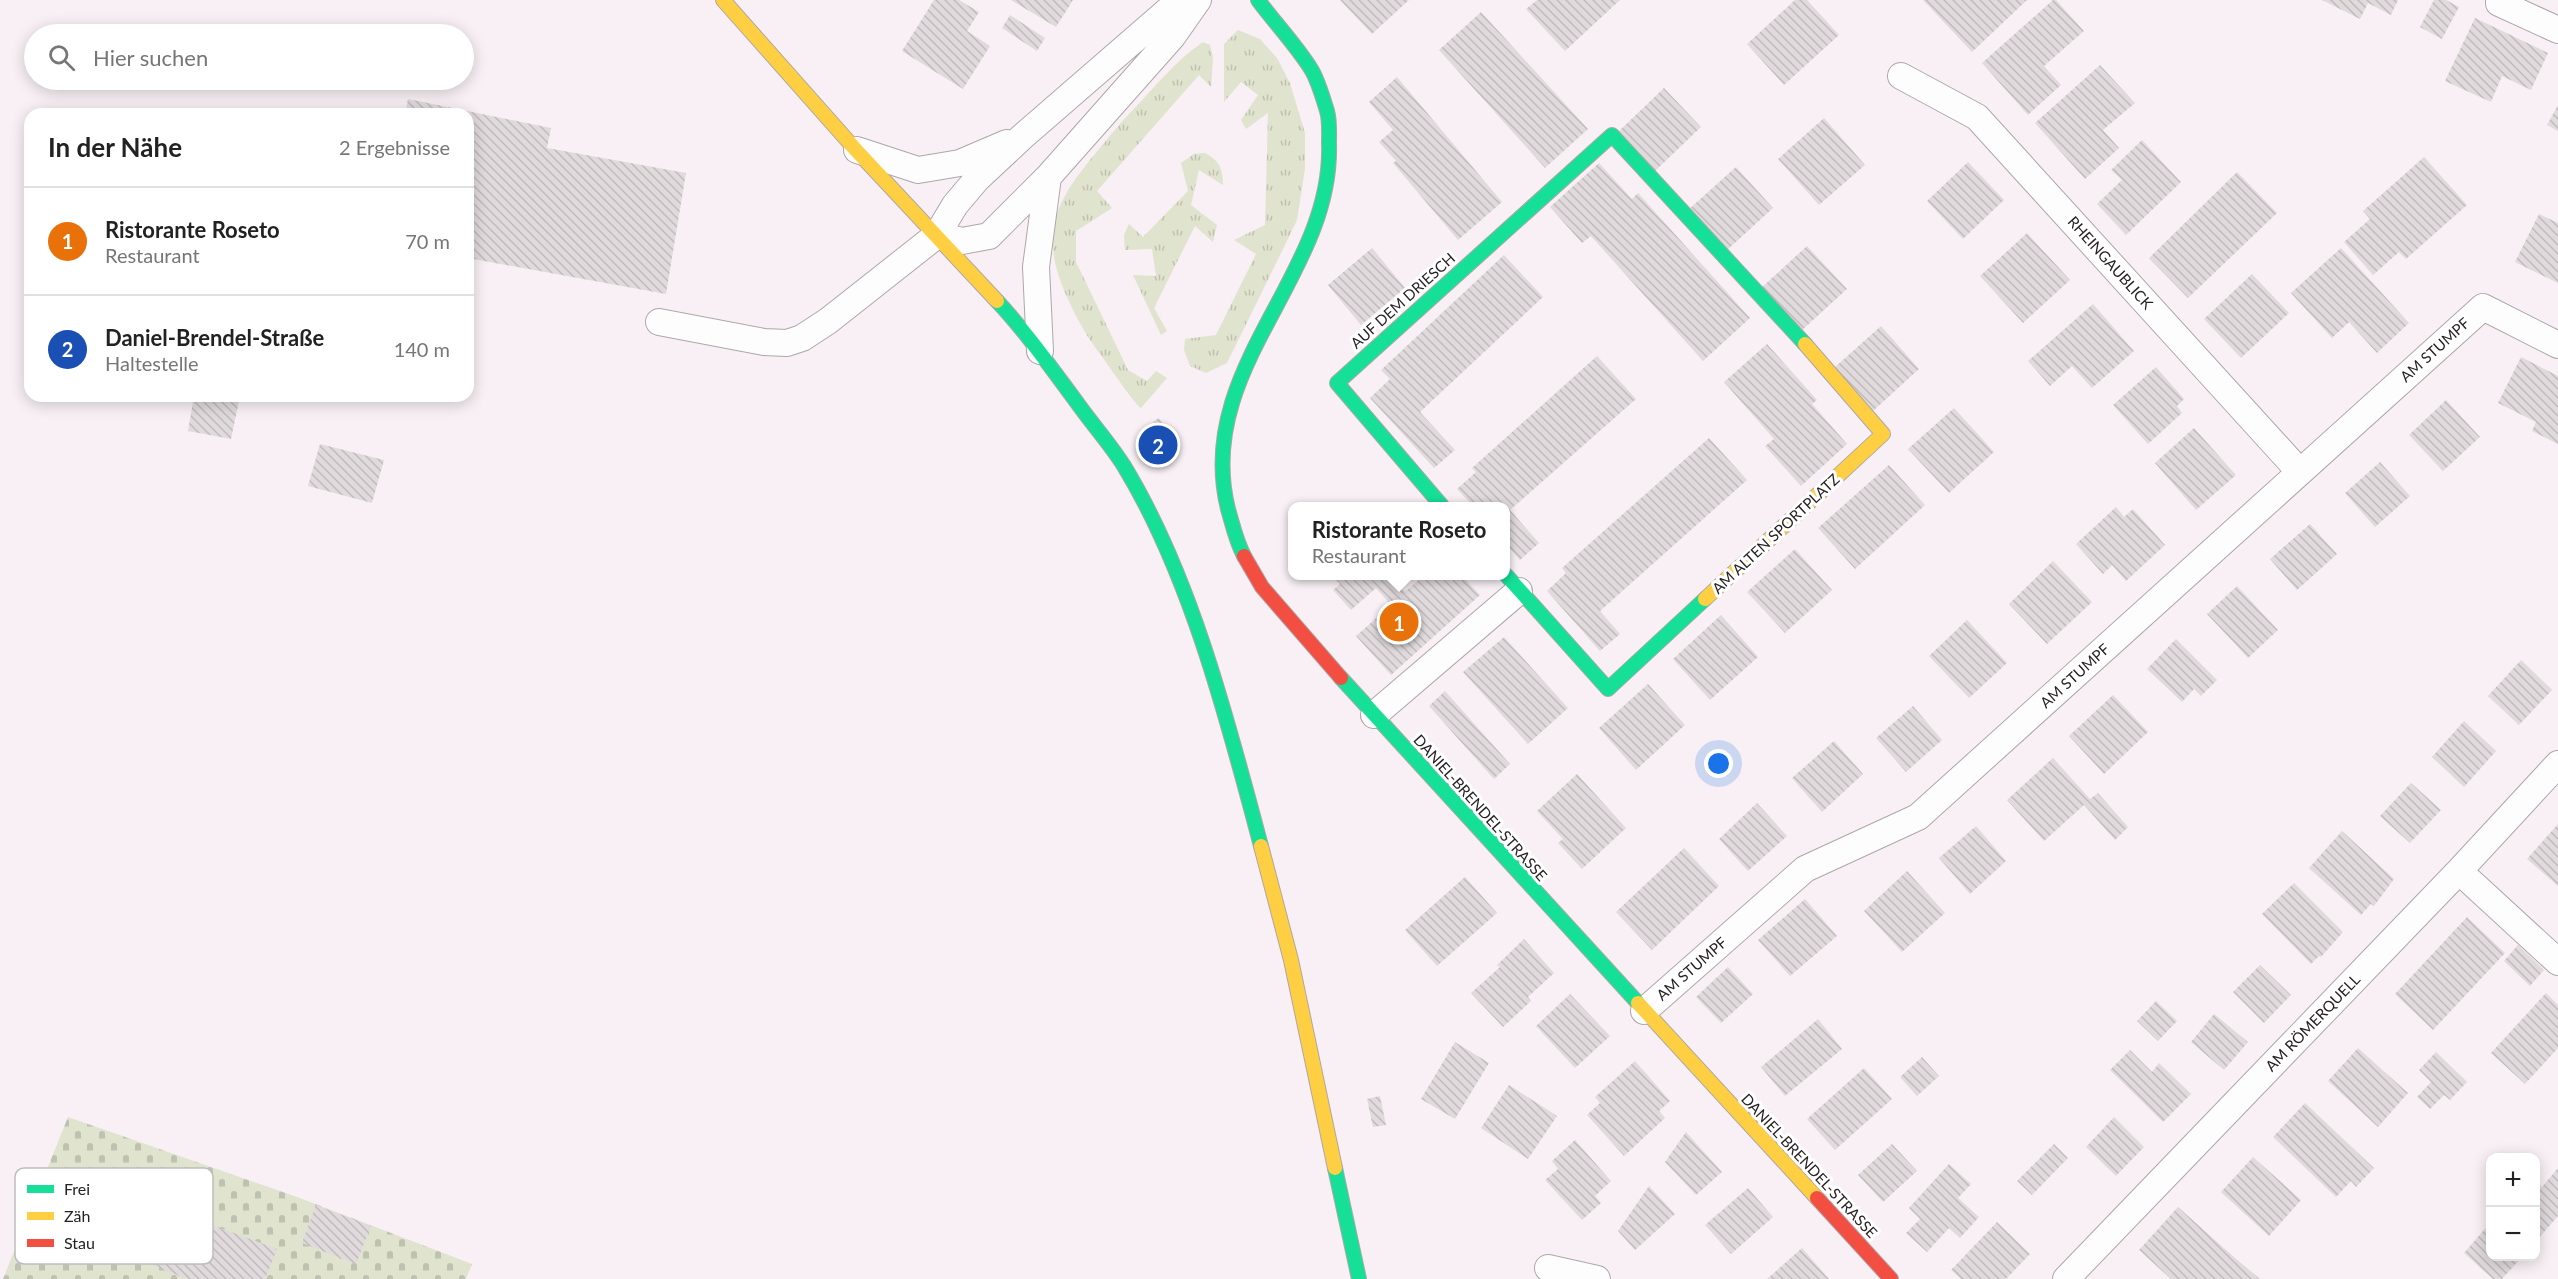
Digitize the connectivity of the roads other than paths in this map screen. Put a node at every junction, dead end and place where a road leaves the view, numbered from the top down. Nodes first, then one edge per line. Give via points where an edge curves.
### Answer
1 (723, 0) edge
2 (1180, 0) edge
3 (1198, 0) edge
4 (1258, 0) edge
5 (2499, 0) edge
6 (2558, 30) edge
7 (1901, 76) dead end
8 (1612, 135) joint
9 (1022, 137) junction
10 (855, 149) junction
11 (1048, 177) junction
12 (937, 235) junction
13 (659, 322) dead end
14 (2558, 345) edge
15 (1040, 351) junction
16 (2300, 472) junction
17 (1438, 502) edge
18 (1512, 583) edge
19 (1374, 715) junction
20 (2558, 764) edge
21 (2459, 871) junction
22 (2558, 962) edge
23 (1644, 1011) junction
24 (1548, 1268) dead end
25 (1359, 1279) edge
26 (1597, 1279) edge
27 (1891, 1279) edge
28 (2066, 1279) edge

1 - 10 street
2 - 9 street
3 - 11 street via 1172,37
4 - 19 street, DANIEL-BRENDEL-STRASSE via 1312,70 1328,114 1330,166 1321,209 1302,255 1253,350 1229,409 1222,450 1224,491 1237,543 1262,587
5 - 6 street
7 - 16 street, RHEINGAUBLICK via 1977,117
8 - 17 street, AUF DEM DRIESCH via 1337,383
8 - 18 street, AM ALTEN SPORTPLATZ via 1883,434 1608,689
9 - 10 street via 960,163 918,170
9 - 12 street via 977,179
10 - 12 street
11 - 12 street via 989,236 962,241
11 - 15 street via 1036,267
12 - 13 street via 828,321 787,343
12 - 15 street
14 - 16 street, AM STUMPF via 2483,307
15 - 25 street via 1124,466 1164,544 1198,632 1234,744 1291,960
16 - 23 street, AM STUMPF via 1918,817 1805,869
18 - 19 street, AM ALTEN SPORTPLATZ
19 - 23 street, DANIEL-BRENDEL-STRASSE
20 - 21 street, AM RÖMERQUELL
21 - 22 street
21 - 28 street, AM RÖMERQUELL
23 - 27 street, DANIEL-BRENDEL-STRASSE
24 - 26 street

